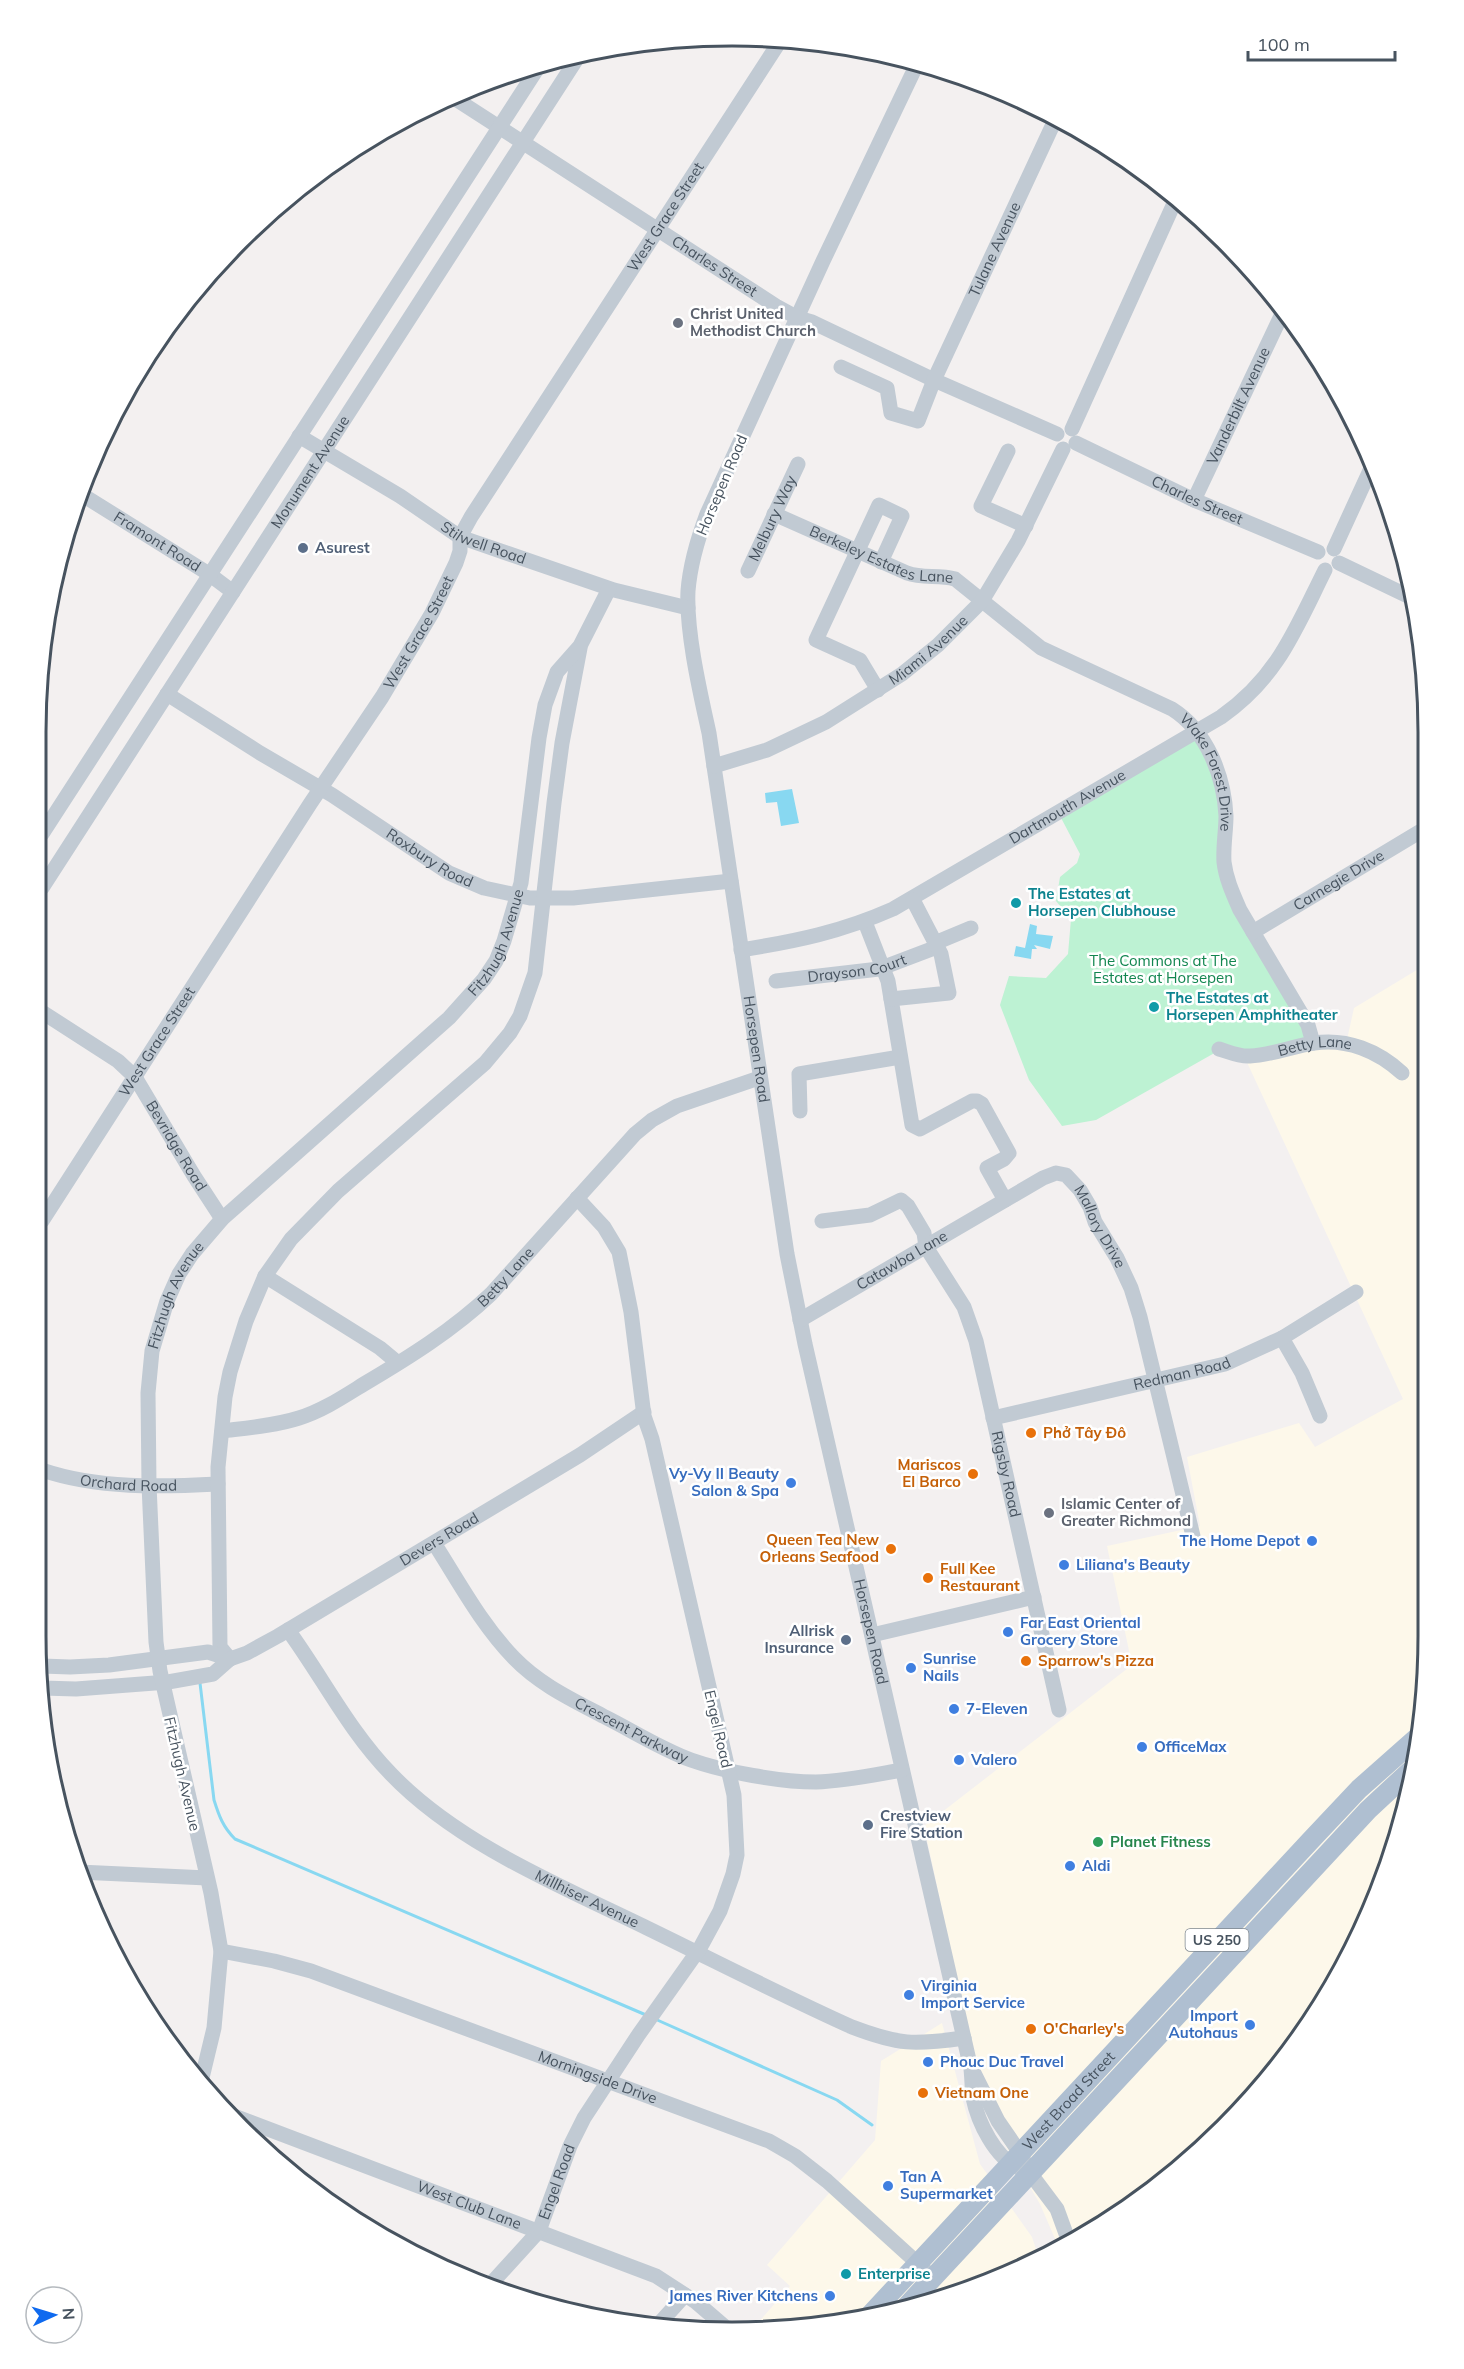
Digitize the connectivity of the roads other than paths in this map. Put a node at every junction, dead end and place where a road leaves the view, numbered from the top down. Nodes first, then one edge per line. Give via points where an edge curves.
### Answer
1 (775, 48) edge
2 (572, 66) edge
3 (914, 71) edge
4 (532, 77) edge
5 (462, 103) edge
6 (500, 126) junction
7 (1052, 126) edge
8 (523, 142) junction
9 (1172, 207) edge
10 (657, 229) junction
11 (798, 318) junction
12 (1279, 320) edge
13 (842, 367) dead end
14 (934, 380) junction
15 (299, 436) junction
16 (1070, 440) junction
17 (324, 450) junction
18 (1008, 451) dead end
19 (798, 464) dead end
20 (1368, 477) edge
21 (88, 498) edge
22 (1194, 500) junction
23 (774, 514) junction
24 (1026, 526) junction
25 (460, 537) junction
26 (1318, 552) junction
27 (859, 553) junction
28 (1336, 556) junction
29 (881, 562) junction
30 (1325, 570) junction
31 (748, 571) dead end
32 (209, 574) junction
33 (609, 588) junction
34 (233, 592) junction
35 (1403, 593) edge
36 (982, 601) junction
37 (688, 608) junction
38 (580, 646) junction
39 (878, 690) junction
40 (167, 694) junction
41 (1197, 731) junction
42 (714, 766) junction
43 (321, 788) junction
44 (46, 828) edge
45 (1418, 833) edge
46 (730, 881) junction
47 (46, 882) edge
48 (517, 896) junction
49 (544, 898) junction
50 (913, 900) junction
51 (865, 922) junction
52 (971, 928) dead end
53 (1253, 932) junction
54 (936, 945) junction
55 (741, 950) junction
56 (883, 968) junction
57 (776, 981) dead end
58 (891, 999) junction
59 (46, 1015) edge
60 (1313, 1043) junction
61 (1219, 1049) dead end
62 (900, 1057) junction
63 (1402, 1073) dead end
64 (135, 1077) junction
65 (759, 1078) junction
66 (800, 1111) dead end
67 (577, 1198) junction
68 (1005, 1200) junction
69 (46, 1215) edge
70 (222, 1219) junction
71 (822, 1221) dead end
72 (926, 1247) junction
73 (265, 1276) junction
74 (1356, 1292) dead end
75 (800, 1320) junction
76 (1282, 1338) junction
77 (398, 1363) junction
78 (1156, 1380) junction
79 (644, 1412) junction
80 (1320, 1416) dead end
81 (993, 1418) junction
82 (222, 1431) junction
83 (46, 1471) edge
84 (218, 1484) junction
85 (149, 1485) junction
86 (1193, 1536) dead end
87 (434, 1543) junction
88 (1034, 1597) junction
89 (288, 1630) junction
90 (872, 1635) junction
91 (158, 1659) junction
92 (230, 1659) junction
93 (47, 1666) edge
94 (162, 1682) junction
95 (49, 1688) edge
96 (1059, 1710) dead end
97 (1409, 1745) edge
98 (728, 1770) junction
99 (902, 1770) junction
100 (1402, 1778) edge
101 (1299, 1851) junction
102 (1316, 1866) junction
103 (89, 1873) edge
104 (207, 1878) junction
105 (221, 1951) junction
106 (696, 1952) junction
107 (964, 2038) junction
108 (203, 2072) edge
109 (608, 2080) junction
110 (246, 2120) edge
111 (1015, 2159) junction
112 (1030, 2173) junction
113 (539, 2231) junction
114 (1067, 2235) edge
115 (918, 2263) junction
116 (934, 2278) junction
117 (495, 2280) edge
118 (685, 2295) junction
119 (916, 2297) edge
120 (878, 2306) edge
121 (663, 2319) edge
122 (718, 2322) edge

1 - 10 street, West Grace Street
2 - 8 street, Monument Avenue
3 - 11 street, Horsepen Road
4 - 6 street, Monument Avenue
5 - 6 street, Charles Street
6 - 8 street, Charles Street
6 - 15 street, Monument Avenue
7 - 14 street, Tulane Avenue
8 - 10 street, Charles Street
8 - 17 street, Monument Avenue
9 - 16 street, Miami Avenue
10 - 11 street, Charles Street
10 - 25 street, West Grace Street
11 - 14 street, Charles Street
11 - 37 street, Horsepen Road via 704,522 694,555
12 - 22 street, Vanderbilt Avenue
13 - 14 street, Tulane Avenue via 887,388 891,413 918,421
14 - 16 street, Charles Street via 1057,434 1061,429
15 - 17 street, Stilwell Road
15 - 32 street, Monument Avenue
16 - 22 street, Charles Street
16 - 24 street, Miami Avenue
17 - 25 street, Stilwell Road
17 - 34 street, Monument Avenue
18 - 24 street via 981,506
19 - 23 street, Melbury Way
20 - 28 street
21 - 32 street, Framont Road
22 - 26 street, Charles Street
23 - 27 street, Berkeley Estates Lane
23 - 31 street, Melbury Way
24 - 36 street, Miami Avenue
25 - 33 street, Stilwell Road
25 - 43 street, West Grace Street via 458,557 432,613
26 - 28 street via 1327,547
26 - 30 street via 1317,563
27 - 29 street, Berkeley Estates Lane
27 - 29 street via 879,505 902,516
27 - 39 street via 816,640 860,660
28 - 30 street via 1331,570
28 - 35 street
29 - 36 street, Berkeley Estates Lane via 917,576 955,579
30 - 41 street, Dartmouth Avenue via 1270,672 1238,705
32 - 34 street, Framont Road
32 - 44 street, Monument Avenue
33 - 37 street, Stilwell Road
33 - 38 street, Fitzhugh Avenue
34 - 40 street, Monument Avenue
36 - 39 street, Miami Avenue via 924,657
36 - 41 street, Wake Forest Drive via 1041,648 1172,709
37 - 42 street, Horsepen Road
38 - 48 street, Fitzhugh Avenue via 557,672 545,705
38 - 49 street, Fitzhugh Avenue via 562,744
39 - 42 street, Miami Avenue via 799,737
40 - 43 street, Roxbury Road
40 - 47 street, Monument Avenue
41 - 50 street, Dartmouth Avenue
41 - 53 street, Wake Forest Drive via 1213,760 1225,799 1227,876
42 - 46 street, Horsepen Road
43 - 48 street, Roxbury Road via 449,873
43 - 64 street, West Grace Street
45 - 53 street, Carnegie Drive
46 - 49 street, Roxbury Road
46 - 55 street, Horsepen Road
48 - 49 street, Roxbury Road
48 - 70 street, Fitzhugh Avenue via 496,961 468,999
49 - 73 street, Fitzhugh Avenue via 535,973 510,1033 485,1063 311,1216
50 - 51 street, Dartmouth Avenue
50 - 54 street
51 - 55 street, Dartmouth Avenue via 823,935
51 - 56 street
52 - 54 street, Drayson Court
53 - 60 street, Wake Forest Drive via 1308,1025
54 - 56 street, Drayson Court
54 - 58 street via 943,958 949,993
55 - 65 street, Horsepen Road
56 - 57 street, Drayson Court
56 - 58 street
58 - 62 street
59 - 64 street, Bevridge Road via 118,1061
60 - 61 street, Betty Lane via 1250,1056
60 - 63 street, Betty Lane via 1364,1049
62 - 66 street via 799,1074
62 - 68 street via 912,1125 920,1129 972,1101 982,1104 1010,1153 987,1168
64 - 69 street, West Grace Street
64 - 70 street, Bevridge Road
65 - 67 street, Betty Lane via 694,1099 652,1120
65 - 75 street, Horsepen Road
67 - 77 street, Betty Lane via 473,1311
67 - 79 street, Engel Road via 604,1227 619,1252 632,1312
68 - 72 street, Catawba Lane
68 - 78 street, Mallory Drive via 1056,1173 1066,1175 1076,1185 1131,1288
70 - 85 street, Fitzhugh Avenue via 179,1274 160,1320 148,1393
71 - 72 street, Rigsby Road via 870,1215 901,1200 924,1233
72 - 75 street, Catawba Lane
72 - 81 street, Rigsby Road via 970,1322
73 - 77 street
73 - 82 street, Fitzhugh Avenue via 230,1372
74 - 76 street, Redman Road
75 - 90 street, Horsepen Road
76 - 78 street, Redman Road via 1225,1364
76 - 80 street
77 - 82 street, Betty Lane via 309,1415
78 - 81 street, Redman Road
78 - 86 street, Mallory Drive
79 - 87 street, Devers Road
79 - 98 street, Engel Road
81 - 88 street, Rigsby Road
82 - 84 street, Fitzhugh Avenue
83 - 85 street, Orchard Road via 92,1482
84 - 85 street, Orchard Road
84 - 92 street, Fitzhugh Avenue via 220,1647
85 - 91 street, Fitzhugh Avenue
87 - 89 street, Devers Road
87 - 98 street, Crescent Parkway via 495,1636 529,1671 556,1691 656,1743 690,1759
88 - 90 street
88 - 96 street, Rigsby Road
89 - 92 street, Devers Road
89 - 106 street, Millhiser Avenue via 359,1737 392,1776 450,1823 493,1850
90 - 99 street, Horsepen Road
91 - 92 street via 208,1652
91 - 93 street
91 - 94 street, Fitzhugh Avenue
92 - 94 street, Devers Road via 213,1674
94 - 95 street, Devers Road
94 - 104 street, Fitzhugh Avenue
97 - 101 main road, West Broad Street / US 250
98 - 99 street, Crescent Parkway via 815,1782
98 - 106 street, Engel Road via 737,1835 734,1874 720,1911
99 - 107 street, Horsepen Road
100 - 102 main road, West Broad Street / US 250
101 - 102 main road
101 - 111 main road, West Broad Street / US 250
102 - 112 main road, West Broad Street / US 250
103 - 104 street
104 - 105 street, Fitzhugh Avenue
105 - 108 street, Fitzhugh Avenue via 214,2028
105 - 109 street, Morningside Drive via 311,1971
106 - 107 street, Millhiser Avenue via 885,2040 922,2044
106 - 109 street, Engel Road
107 - 111 street, Horsepen Road via 971,2069
109 - 113 street, Engel Road via 570,2146
109 - 115 street, Morningside Drive via 751,2134 795,2156
110 - 113 street, West Club Lane
111 - 112 street, Horsepen Road
111 - 115 main road, West Broad Street / US 250
112 - 114 street, Horsepen Road via 1057,2209
112 - 116 main road, West Broad Street / US 250
113 - 117 street
113 - 118 street, West Club Lane via 648,2272
115 - 116 street, Morningside Drive
115 - 120 main road, West Broad Street / US 250
116 - 119 main road, West Broad Street / US 250
118 - 121 street
118 - 122 street, West Club Lane

